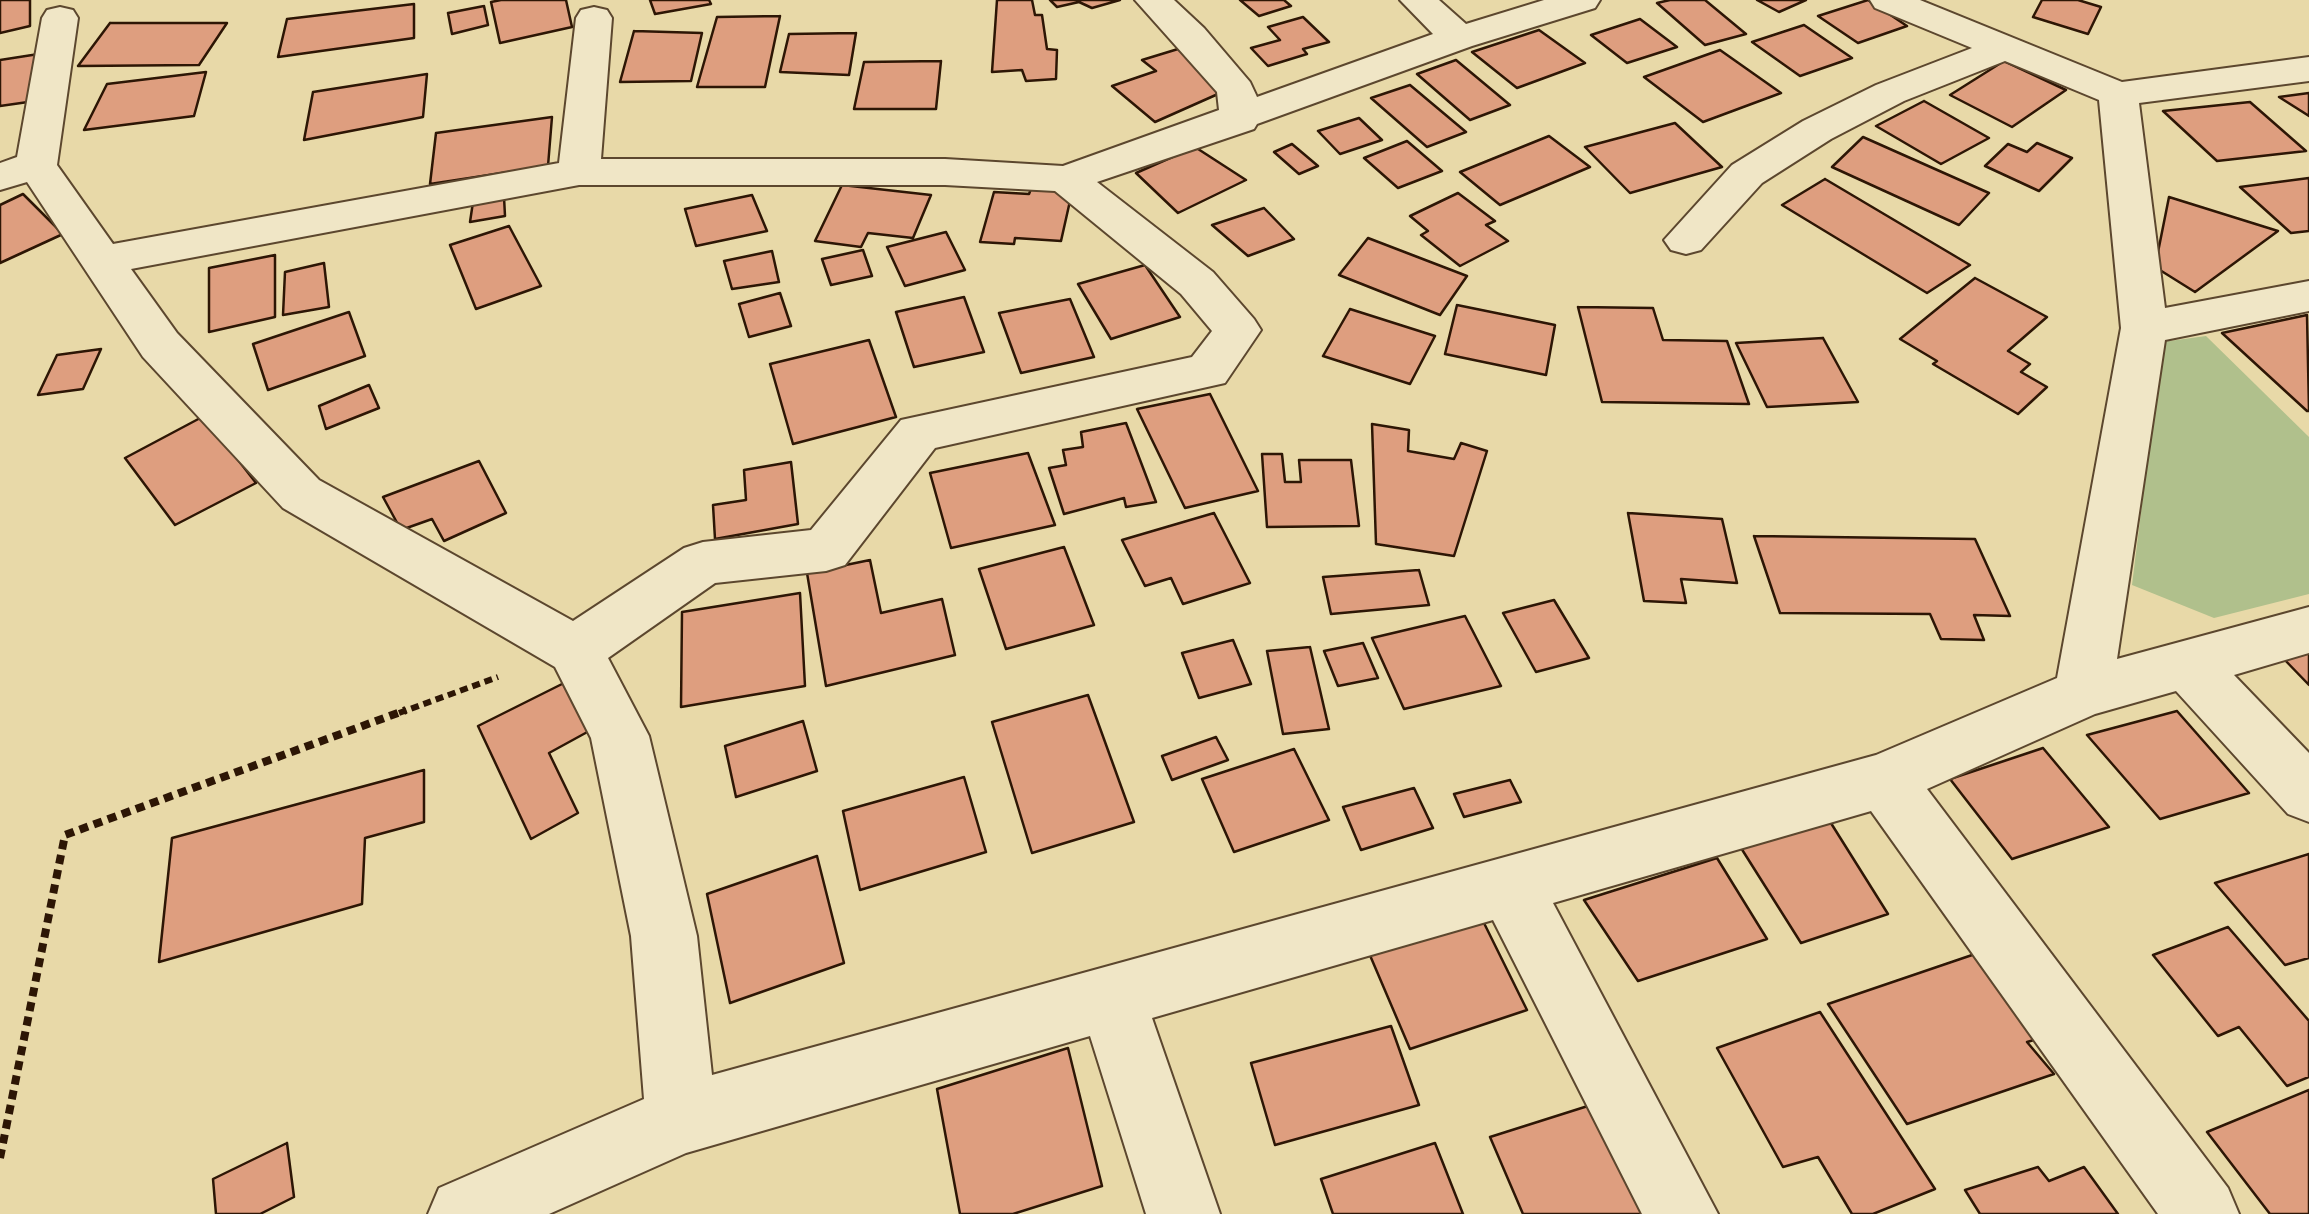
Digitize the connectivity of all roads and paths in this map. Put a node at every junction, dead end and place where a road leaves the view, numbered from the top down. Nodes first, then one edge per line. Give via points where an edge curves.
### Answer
1 (1153, 0) edge
2 (1418, 0) edge
3 (1582, 0) edge
4 (1888, 0) edge
5 (60, 18) dead end
6 (594, 18) dead end
7 (1460, 38) junction
8 (2008, 47) junction
9 (2309, 69) edge
10 (2118, 94) junction
11 (1240, 120) junction
12 (18, 171) edge
13 (578, 172) junction
14 (1066, 180) junction
15 (1686, 240) dead end
16 (103, 260) junction
17 (2309, 296) edge
18 (2144, 328) junction
19 (2309, 630) edge
20 (574, 650) junction
21 (2186, 664) junction
22 (2083, 693) junction
23 (1884, 780) junction
24 (2309, 795) edge
25 (1510, 887) junction
26 (1111, 996) junction
27 (681, 1118) junction
28 (0, 1158) edge
29 (465, 1214) edge
30 (1183, 1214) edge
31 (1681, 1214) edge
32 (2202, 1214) edge

1 - 11 street via 1236,90
2 - 7 street
3 - 7 street
4 - 8 street
5 - 12 street
6 - 13 street
7 - 11 street
8 - 10 street
8 - 15 street via 1817,130 1747,174
9 - 10 street
10 - 18 street
11 - 14 street
12 - 16 street
13 - 14 street via 945,172
13 - 16 street
14 - 20 street via 1197,283 1238,330 1208,372 919,432 826,550 703,562
16 - 20 street via 160,345 301,494
17 - 18 street
18 - 22 street
19 - 21 street
20 - 27 street via 620,736 664,936
20 - 28 path via 65,834
21 - 22 street
21 - 24 street
22 - 23 street
23 - 25 street
23 - 32 street
25 - 26 street
25 - 31 street
26 - 27 street
26 - 30 street
27 - 29 street

